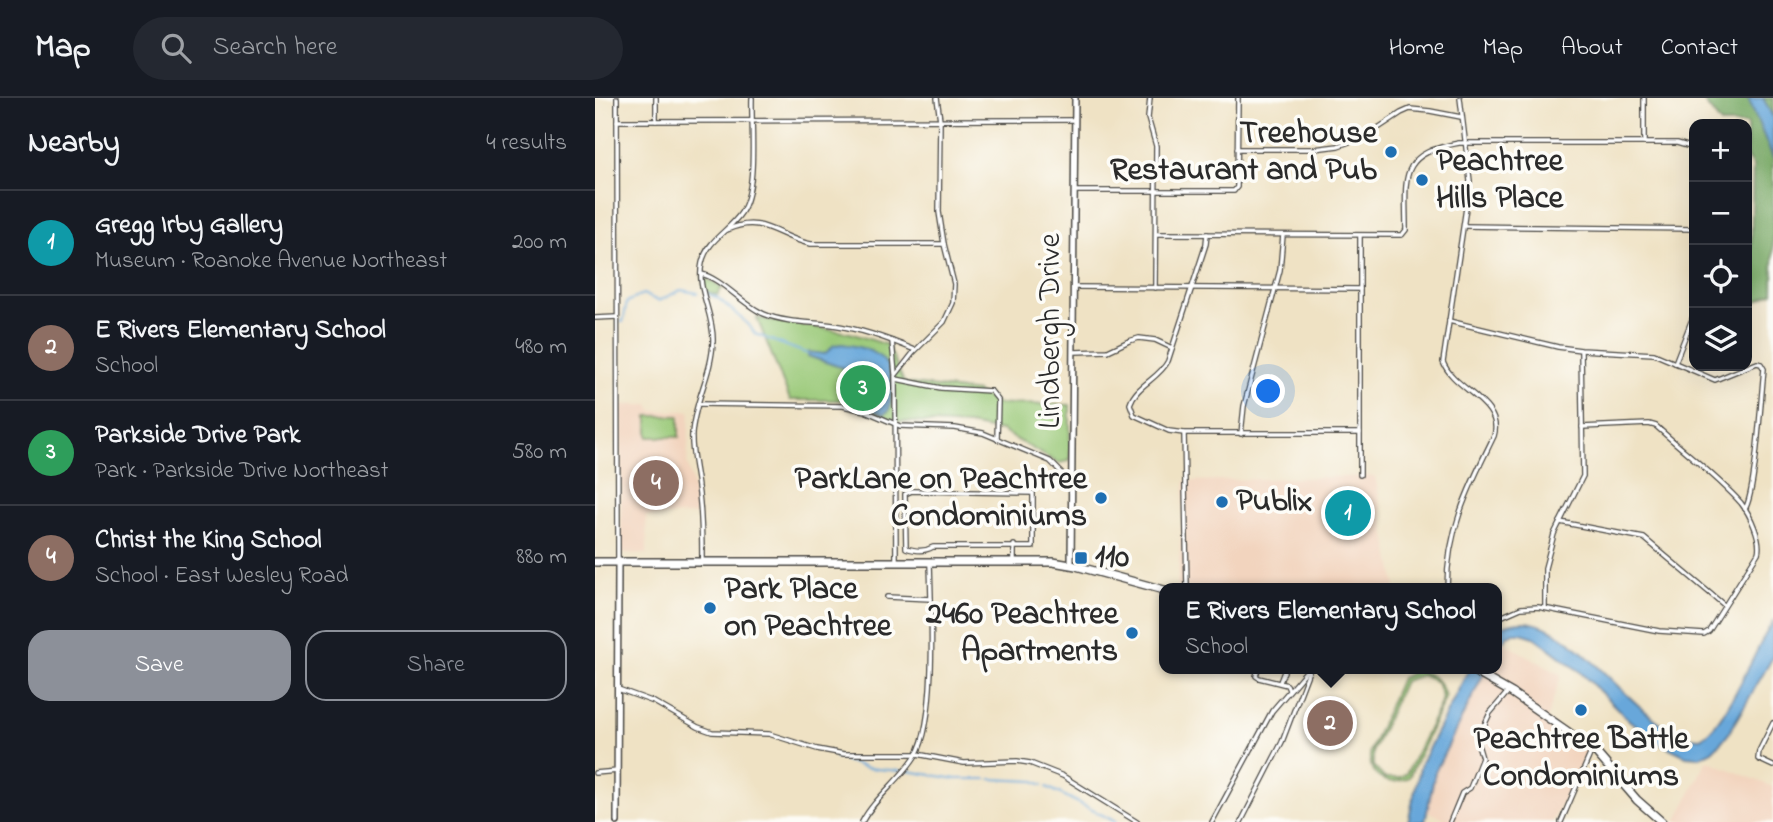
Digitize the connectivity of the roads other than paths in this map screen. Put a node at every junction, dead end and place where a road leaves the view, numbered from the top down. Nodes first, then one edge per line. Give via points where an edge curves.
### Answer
1 (617, 98) edge
2 (656, 98) edge
3 (752, 98) edge
4 (937, 98) edge
5 (1075, 98) edge
6 (1150, 98) edge
7 (1238, 98) edge
8 (1460, 98) edge
9 (1644, 98) edge
10 (1461, 117) junction
11 (940, 120) junction
12 (1075, 120) junction
13 (617, 121) junction
14 (656, 121) junction
15 (751, 121) junction
16 (1465, 143) junction
17 (1644, 143) junction
18 (1689, 147) edge
19 (1237, 149) junction
20 (1075, 191) junction
21 (1156, 191) junction
22 (1464, 226) junction
23 (1689, 229) edge
24 (724, 231) junction
25 (1156, 234) junction
26 (1207, 234) junction
27 (1283, 235) junction
28 (1360, 235) junction
29 (944, 244) junction
30 (701, 274) junction
31 (1074, 288) junction
32 (1156, 288) junction
33 (1192, 288) junction
34 (1275, 289) junction
35 (1360, 289) junction
36 (617, 317) junction
37 (595, 318) edge
38 (1449, 321) junction
39 (1689, 327) edge
40 (892, 341) junction
41 (1172, 348) junction
42 (915, 350) junction
43 (1581, 350) junction
44 (1074, 352) junction
45 (1675, 363) junction
46 (896, 378) junction
47 (698, 404) junction
48 (896, 425) junction
49 (1582, 427) junction
50 (1184, 433) junction
51 (1360, 433) junction
52 (1241, 434) junction
53 (997, 439) junction
54 (1360, 475) dead end
55 (1072, 493) junction
56 (895, 500) junction
57 (905, 501) junction
58 (1745, 509) junction
59 (895, 511) junction
60 (905, 512) junction
61 (1560, 522) junction
62 (1014, 545) junction
63 (702, 561) junction
64 (595, 562) edge
65 (618, 562) junction
66 (895, 562) junction
67 (930, 562) junction
68 (1014, 562) junction
69 (1070, 565) junction
70 (1187, 583) edge
71 (1447, 583) edge
72 (1159, 589) edge
73 (887, 597) dead end
74 (931, 599) junction
75 (1724, 605) junction
76 (1545, 607) junction
77 (1502, 616) edge
78 (1257, 674) edge
79 (1283, 674) edge
80 (1304, 674) edge
81 (1307, 674) edge
82 (1479, 674) edge
83 (1280, 682) junction
84 (618, 689) junction
85 (1505, 689) junction
86 (1289, 690) junction
87 (1773, 723) edge
88 (1593, 748) junction
89 (917, 754) junction
90 (1773, 766) edge
91 (618, 771) junction
92 (595, 774) edge
93 (617, 822) edge
94 (862, 822) edge
95 (1137, 822) edge
96 (1212, 822) edge
97 (1241, 822) edge
98 (1450, 822) edge
99 (1561, 822) edge
100 (1662, 822) edge

1 - 13 street
2 - 14 street
3 - 15 street
4 - 11 street
5 - 12 main road, Lindbergh Drive
6 - 21 street via 1147,111 1156,146
7 - 19 street
8 - 10 street
9 - 17 street
10 - 16 street
10 - 19 street via 1410,109 1366,136 1338,146
11 - 12 street
11 - 15 street
11 - 29 street via 939,212
12 - 20 main road, Lindbergh Drive
13 - 14 street
13 - 36 street
14 - 15 street
15 - 24 street via 749,196 740,215
16 - 17 street
16 - 22 street via 1469,181
16 - 28 street via 1435,147 1413,163 1406,182 1406,230 1402,235
17 - 18 street
19 - 21 street via 1237,189 1232,192
20 - 21 street
20 - 31 main road, Lindbergh Drive
21 - 25 street
22 - 23 street
22 - 38 street
24 - 29 street via 754,224 811,244
24 - 30 street via 707,251
25 - 26 street
25 - 32 street
26 - 27 street
26 - 33 street
27 - 28 street
27 - 34 street
28 - 35 street
29 - 42 street via 954,284 953,303 944,323
30 - 40 street via 766,315 846,327
30 - 47 street via 713,342
31 - 32 street
31 - 44 main road, Lindbergh Drive
32 - 33 street
33 - 34 street
33 - 41 street
34 - 35 street
34 - 52 street
35 - 51 street
36 - 37 street
36 - 65 street
38 - 43 street
38 - 71 street via 1444,366 1490,411 1496,427 1459,512 1448,552
39 - 45 street
40 - 42 street
40 - 46 street
41 - 44 street via 1139,338 1108,351
41 - 50 street via 1165,367 1133,396 1130,408 1144,422
42 - 46 street
43 - 45 street via 1654,354
43 - 49 street
44 - 55 main road, Lindbergh Drive
45 - 58 street via 1715,380 1757,363 1763,366
46 - 48 street
46 - 53 street via 941,388 991,391 998,400
47 - 48 street via 843,406
47 - 63 street via 691,443 701,507
48 - 53 street via 965,429
48 - 56 street
49 - 58 street via 1653,425
49 - 61 street via 1583,475
50 - 52 street
50 - 70 street
51 - 52 street
51 - 54 street
53 - 55 street via 1050,461
55 - 69 main road, Lindbergh Drive
56 - 57 street
56 - 59 street
57 - 60 street
57 - 62 street via 905,494 912,491 1033,493 1033,547 1018,549
58 - 75 street via 1760,550
59 - 60 street
59 - 66 street
60 - 62 street via 906,548 915,551
61 - 75 street via 1644,538
61 - 76 street via 1545,569
62 - 68 street
63 - 65 highway
63 - 66 highway
64 - 65 highway
65 - 84 main road
66 - 67 highway
67 - 68 highway
67 - 74 street
68 - 69 highway
69 - 72 highway
73 - 74 street
74 - 89 street via 929,696
75 - 76 street via 1704,634 1659,631
76 - 77 street via 1521,608
78 - 83 street
79 - 83 street
80 - 86 street
81 - 97 street via 1282,742
82 - 85 highway
83 - 86 street
84 - 89 street via 712,732 769,734 843,754
84 - 91 main road
85 - 88 highway
85 - 98 street via 1477,741 1482,758
86 - 96 street via 1272,711
87 - 90 street via 1758,759
88 - 99 street
88 - 100 highway
89 - 94 street
89 - 95 street via 964,763 1017,761 1044,767
91 - 92 street
91 - 93 main road

